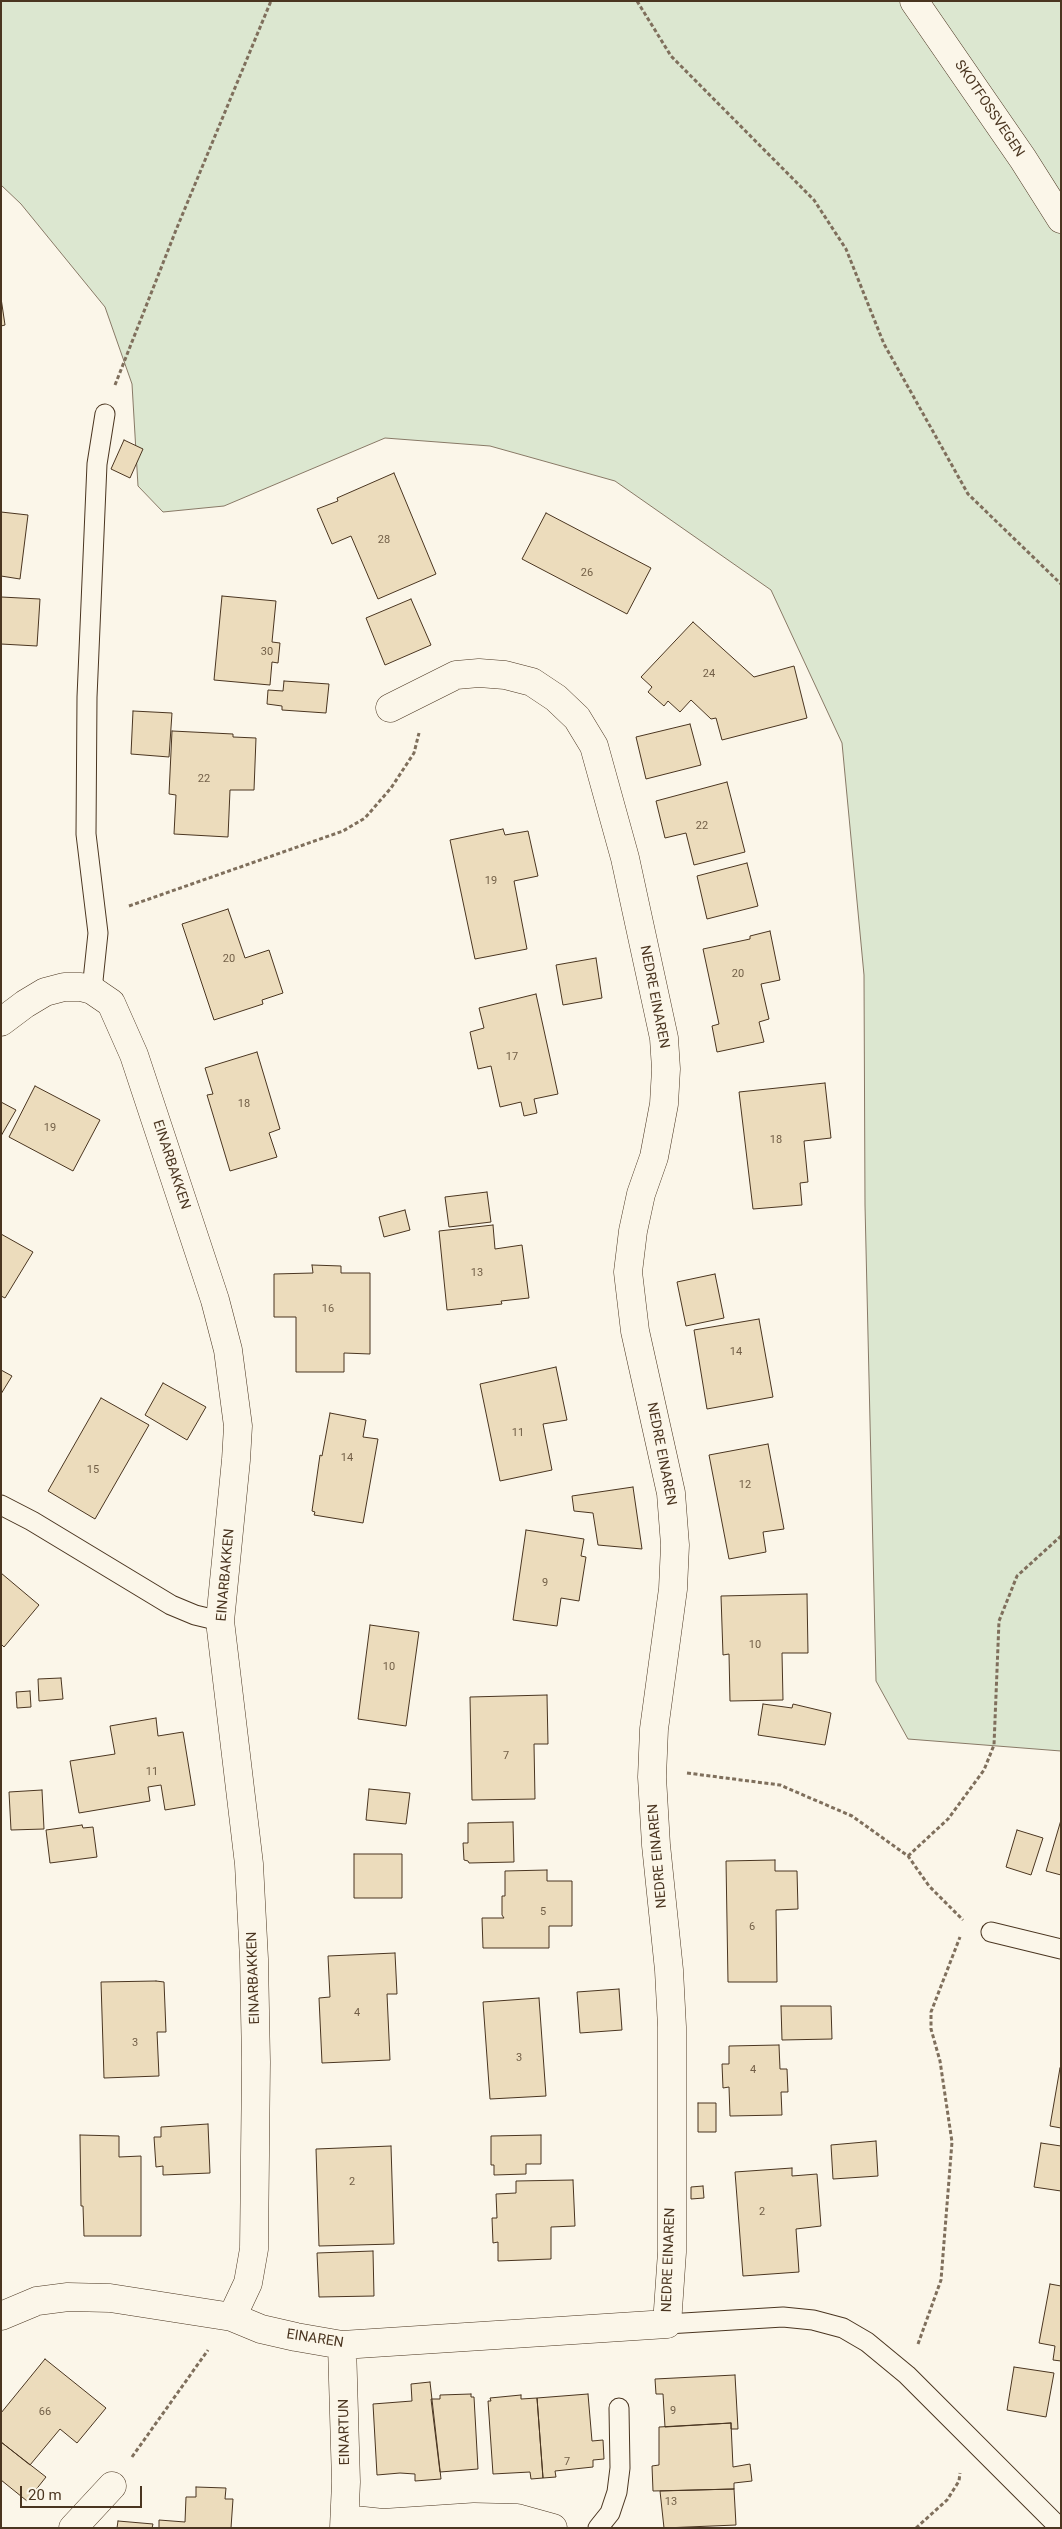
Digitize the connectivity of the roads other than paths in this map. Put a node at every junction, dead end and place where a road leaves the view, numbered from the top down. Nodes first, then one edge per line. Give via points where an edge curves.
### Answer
1 (914, 1) edge
2 (1061, 219) edge
3 (105, 414) road end
4 (390, 708) dead end
5 (92, 990) junction
6 (1, 1022) edge
7 (1, 1505) edge
8 (220, 1621) junction
9 (991, 1932) road end
10 (1061, 1949) edge
11 (1, 2316) edge
12 (232, 2317) junction
13 (667, 2324) junction
14 (342, 2345) junction
15 (620, 2408) dead end
16 (112, 2486) road end
17 (344, 2523) edge
18 (73, 2528) edge
19 (553, 2528) edge
20 (598, 2528) edge
21 (1060, 2528) edge

1 - 2 street, SKOTFOSSVEGEN
3 - 5 lane via 97,464 87,698 86,834 98,933
4 - 13 street, NEDRE EINAREN via 456,675 480,673 532,682 577,718 594,746 625,858 658,1011 666,1069 663,1113 632,1231 628,1272 635,1331 671,1493 675,1545 673,1589 654,1729 652,1769 672,2027 672,2252
5 - 6 street, EINARBAKKEN via 64,986 46,992
5 - 8 street, EINARBAKKEN via 111,1003 134,1055 228,1350 238,1426
7 - 8 lane via 32,1520 171,1604 195,1615
8 - 12 street, EINARBAKKEN via 249,1864 256,2062 254,2249 248,2283
9 - 10 lane
11 - 12 street, EINAREN via 37,2301 68,2297 118,2299
12 - 14 street, EINAREN via 261,2329
13 - 14 street, EINAREN
13 - 21 lane via 783,2317 843,2328 867,2342 907,2375
14 - 17 street, EINARTUN
15 - 20 lane via 617,2492 610,2513
16 - 18 street
17 - 19 street, EINARTUN via 517,2518

